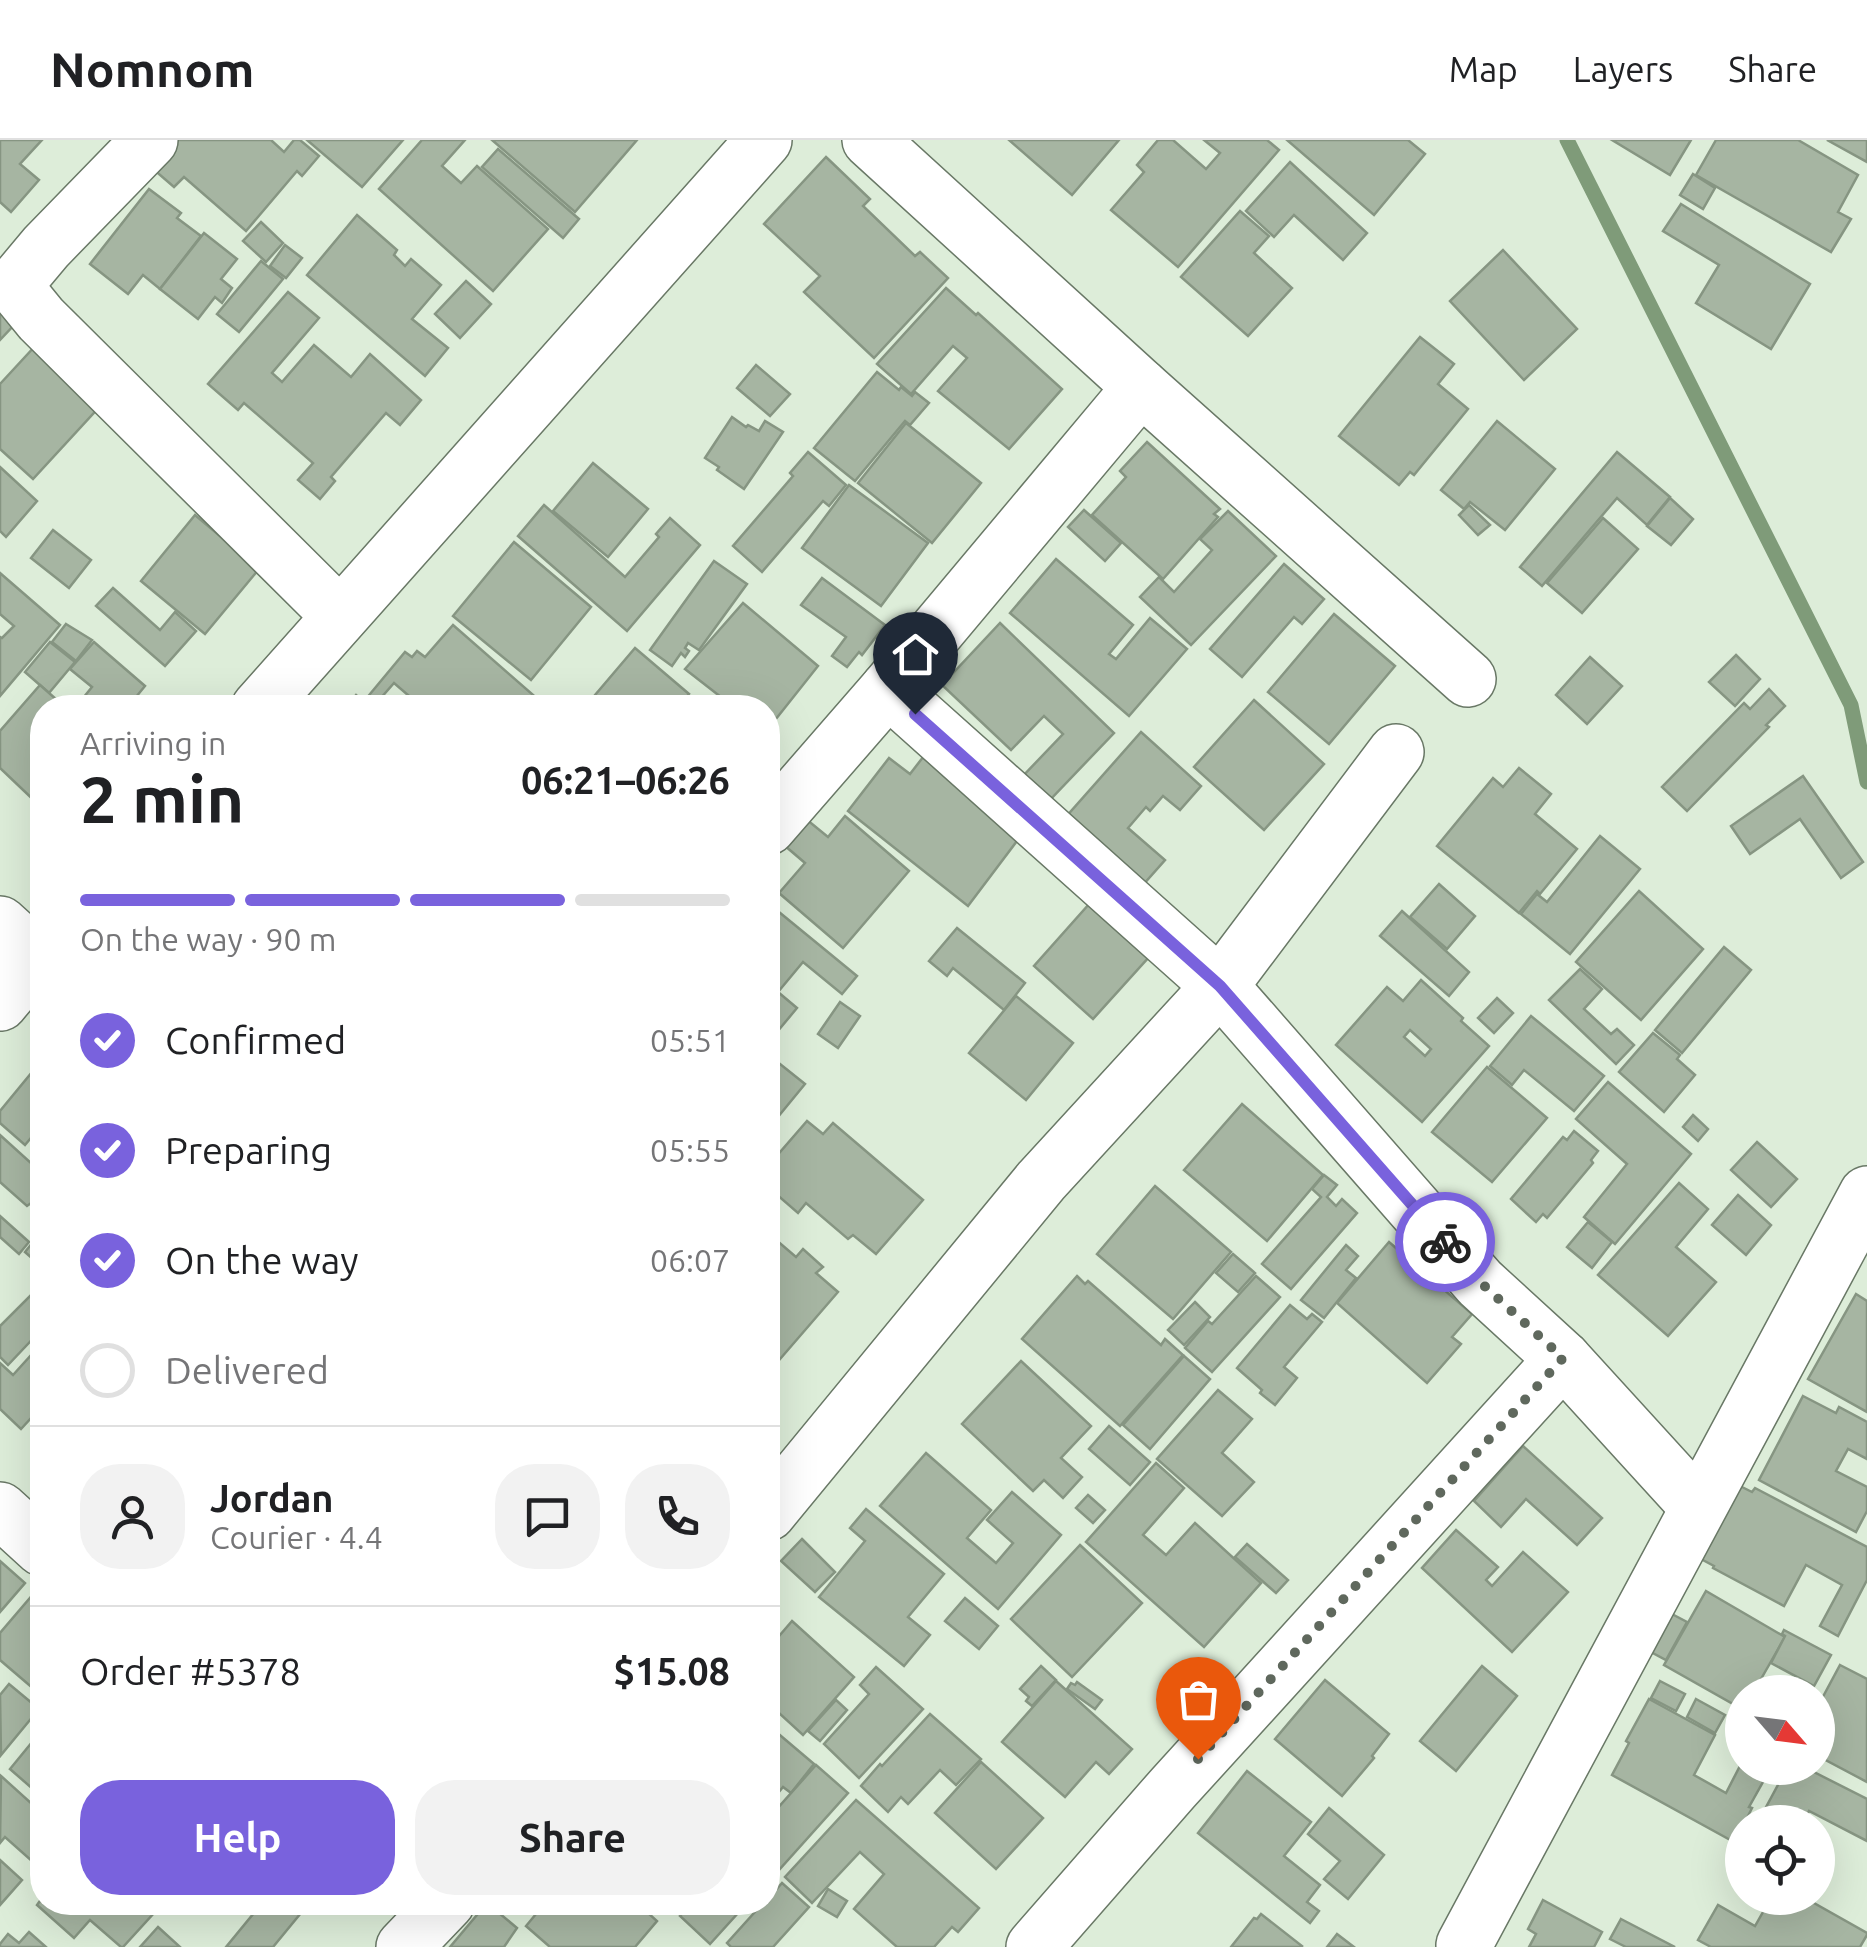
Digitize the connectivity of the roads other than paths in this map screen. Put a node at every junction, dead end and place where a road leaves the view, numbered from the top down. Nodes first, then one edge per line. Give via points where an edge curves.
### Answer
1 (150, 140) edge
2 (764, 140) edge
3 (870, 140) edge
4 (9, 286) edge
5 (1142, 388) junction
6 (340, 616) junction
7 (1468, 679) dead end
8 (888, 689) junction
9 (270, 695) edge
10 (1396, 752) dead end
11 (780, 813) edge
12 (30, 951) edge
13 (1220, 986) junction
14 (0, 1004) edge
15 (1867, 1194) edge
16 (1563, 1358) junction
17 (780, 1497) edge
18 (1698, 1507) junction
19 (0, 1510) edge
20 (30, 1537) edge
21 (434, 1915) edge
22 (1464, 1945) edge
23 (404, 1947) edge
24 (1034, 1947) edge

1 - 4 street
2 - 6 street
3 - 5 street
4 - 6 street
5 - 7 street
5 - 8 street
6 - 9 street
8 - 11 street
8 - 13 street
10 - 13 street
12 - 14 street
13 - 16 street via 1480,1282
13 - 17 street via 1040,1180
15 - 18 street
16 - 18 street
16 - 24 street
18 - 22 street
19 - 20 street
21 - 23 street

